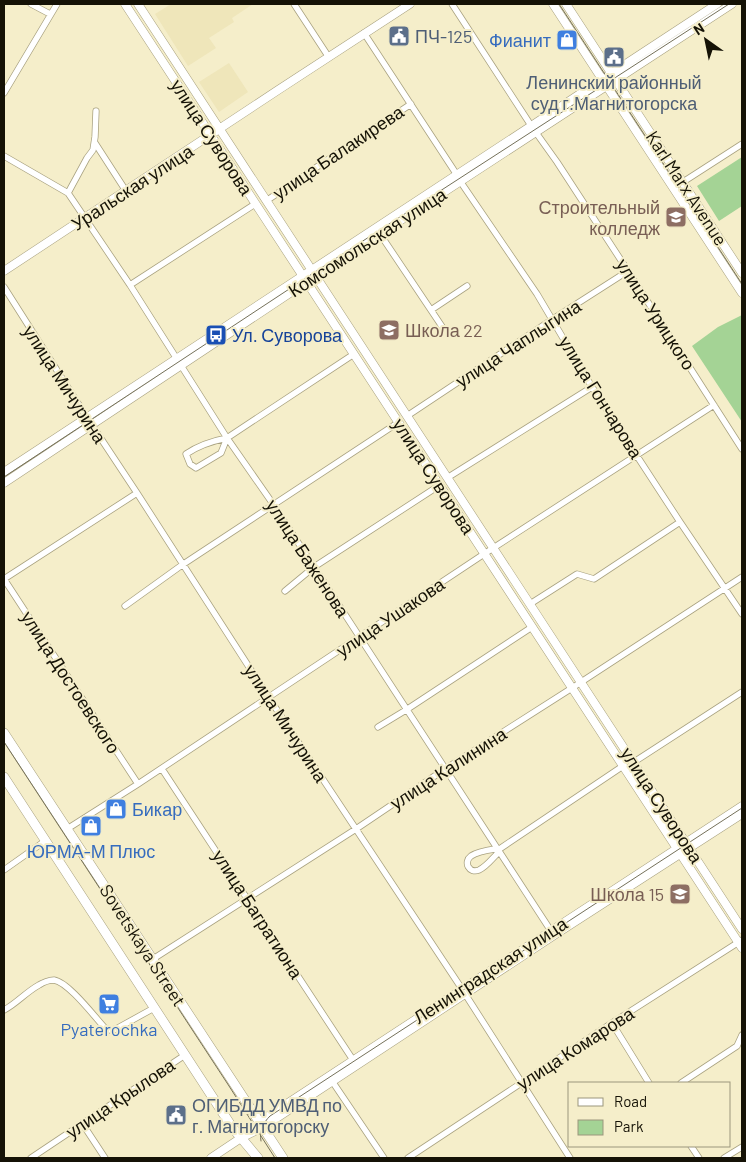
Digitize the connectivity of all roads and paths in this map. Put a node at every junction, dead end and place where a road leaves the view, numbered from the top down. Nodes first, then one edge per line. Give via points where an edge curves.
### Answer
1 (31, 4) edge
2 (57, 4) edge
3 (125, 4) edge
4 (138, 4) edge
5 (294, 4) edge
6 (410, 4) edge
7 (452, 4) edge
8 (553, 4) edge
9 (566, 4) edge
10 (718, 4) edge
11 (732, 4) edge
12 (50, 14) junction
13 (364, 33) junction
14 (328, 56) junction
15 (614, 76) junction
16 (605, 83) junction
17 (4, 93) edge
18 (411, 104) junction
19 (96, 110) dead end
20 (220, 129) junction
21 (534, 129) junction
22 (211, 135) junction
23 (95, 143) junction
24 (742, 144) edge
25 (4, 156) edge
26 (458, 178) junction
27 (683, 182) junction
28 (126, 191) junction
29 (68, 193) junction
30 (266, 200) junction
31 (255, 204) junction
32 (85, 217) junction
33 (380, 234) junction
34 (4, 271) edge
35 (628, 271) junction
36 (314, 273) junction
37 (742, 273) edge
38 (304, 279) junction
39 (130, 285) junction
40 (467, 286) dead end
41 (4, 287) edge
42 (742, 293) edge
43 (431, 310) junction
44 (553, 319) junction
45 (443, 328) dead end
46 (354, 354) junction
47 (179, 362) junction
48 (592, 387) junction
49 (714, 405) junction
50 (408, 416) junction
51 (89, 421) junction
52 (398, 422) junction
53 (227, 438) junction
54 (742, 450) edge
55 (638, 455) junction
56 (4, 472) edge
57 (447, 478) junction
58 (4, 483) edge
59 (440, 485) junction
60 (137, 493) junction
61 (273, 504) junction
62 (680, 522) junction
63 (493, 548) junction
64 (484, 554) junction
65 (182, 564) junction
66 (314, 567) junction
67 (742, 577) edge
68 (4, 579) edge
69 (726, 588) junction
70 (285, 591) dead end
71 (530, 604) junction
72 (125, 606) dead end
73 (742, 614) edge
74 (532, 627) junction
75 (359, 638) junction
76 (580, 682) junction
77 (572, 688) junction
78 (742, 692) edge
79 (269, 698) junction
80 (406, 710) junction
81 (378, 727) dead end
82 (4, 733) edge
83 (634, 762) junction
84 (623, 766) junction
85 (162, 769) junction
86 (445, 769) junction
87 (4, 778) edge
88 (138, 784) junction
89 (742, 806) edge
90 (742, 814) edge
91 (67, 829) junction
92 (356, 829) junction
93 (45, 841) junction
94 (688, 846) junction
95 (498, 850) junction
96 (679, 851) junction
97 (4, 870) edge
98 (247, 898) junction
99 (742, 929) edge
100 (551, 931) junction
101 (741, 944) edge
102 (153, 960) junction
103 (464, 992) junction
104 (154, 1008) junction
105 (4, 1010) edge
106 (612, 1023) junction
107 (742, 1035) edge
108 (185, 1055) junction
109 (353, 1060) junction
110 (332, 1081) junction
111 (648, 1082) edge
112 (683, 1082) edge
113 (522, 1083) junction
114 (82, 1123) junction
115 (261, 1125) junction
116 (241, 1138) junction
117 (692, 1147) edge
118 (742, 1147) edge
119 (31, 1158) edge
120 (104, 1158) edge
121 (211, 1158) edge
122 (258, 1158) edge
123 (283, 1158) edge
124 (384, 1158) edge
125 (408, 1158) edge
126 (569, 1158) edge
127 (699, 1158) edge
128 (724, 1158) edge

1 - 12 street
2 - 12 street
3 - 22 main road, улица Суворова
4 - 20 main road, улица Суворова
5 - 14 street
6 - 13 main road, Уральская улица
7 - 21 street, улица Урицкого
8 - 16 main road, Karl Marx Avenue
9 - 15 main road, Karl Marx Avenue
10 - 15 main road, Комсомольская улица
11 - 15 main road, Комсомольская улица
12 - 17 street
13 - 14 main road, Уральская улица
13 - 18 street, улица Гончарова
14 - 20 main road, Уральская улица
15 - 16 main road, Комсомольская улица
15 - 27 main road, Karl Marx Avenue
16 - 21 main road, Комсомольская улица
16 - 42 main road, Karl Marx Avenue
18 - 26 street, улица Гончарова
18 - 30 street, улица Балакирева
19 - 23 street
20 - 22 main road, Уральская улица
20 - 30 main road, улица Суворова
21 - 26 main road, Комсомольская улица
21 - 35 street, улица Урицкого
22 - 28 main road, Уральская улица
22 - 31 main road, улица Суворова
23 - 28 street
23 - 29 street
24 - 27 street
25 - 29 street, улица Баженова
26 - 33 main road, Комсомольская улица
26 - 36 main road, Комсомольская улица
26 - 44 street, улица Гончарова
27 - 37 main road, Karl Marx Avenue
28 - 32 main road, Уральская улица
29 - 32 street, улица Баженова
30 - 36 main road, улица Суворова
31 - 38 main road, улица Суворова
31 - 39 street, улица Балакирева
32 - 34 main road, Уральская улица
32 - 39 street, улица Баженова
33 - 36 main road, Комсомольская улица
33 - 43 street
35 - 44 street, улица Чаплыгина
35 - 49 street, улица Урицкого
36 - 38 main road, Комсомольская улица
36 - 50 main road, улица Суворова
38 - 46 main road, улица Суворова
38 - 47 main road, Комсомольская улица
39 - 47 street, улица Баженова
40 - 43 street
41 - 51 street, улица Мичурина
43 - 45 street
44 - 48 street, улица Гончарова
44 - 50 street, улица Чаплыгина
46 - 52 main road, улица Суворова
46 - 53 street
47 - 51 main road, Комсомольская улица
47 - 53 street, улица Баженова
48 - 55 street, улица Гончарова
48 - 57 street
49 - 54 street, улица Урицкого
49 - 55 street, улица Ушакова
50 - 57 main road, улица Суворова
51 - 56 main road, Комсомольская улица
51 - 58 main road, Комсомольская улица
51 - 60 street, улица Мичурина
52 - 59 main road, улица Суворова
52 - 61 street
53 - 53 street via 196,447 186,454 190,464 196,468 221,453
53 - 61 street, улица Баженова
55 - 62 street, улица Гончарова
55 - 63 street, улица Ушакова
57 - 63 main road, улица Суворова
59 - 64 main road, улица Суворова
59 - 66 street
60 - 65 street, улица Мичурина
60 - 68 street, улица Достоевского
61 - 65 street
61 - 66 street, улица Баженова
62 - 69 street, улица Гончарова
62 - 71 street via 594,579 578,574
63 - 64 street, улица Ушакова
63 - 71 main road, улица Суворова
64 - 74 main road, улица Суворова
64 - 75 street, улица Ушакова
65 - 72 street
65 - 79 street, улица Мичурина
66 - 70 street
66 - 75 street, улица Баженова
67 - 69 street, улица Калинина
68 - 88 street, улица Достоевского
69 - 73 street, улица Гончарова
69 - 76 street, улица Калинина
71 - 76 main road, улица Суворова
74 - 77 main road, улица Суворова
74 - 80 street
75 - 79 street, улица Ушакова
75 - 80 street, улица Баженова
76 - 77 street, улица Калинина
76 - 83 main road, улица Суворова
77 - 84 main road, улица Суворова
77 - 86 street, улица Калинина
78 - 83 street
79 - 85 street, улица Ушакова
79 - 92 street, улица Мичурина
80 - 81 street
80 - 86 street, улица Баженова
82 - 91 main road, Sovetskaya Street
83 - 94 main road, улица Суворова
84 - 95 street
84 - 96 main road, улица Суворова
85 - 88 street, улица Ушакова
85 - 98 street, улица Багратиона
86 - 92 street, улица Калинина
86 - 95 street, улица Баженова
87 - 93 main road, Sovetskaya Street
88 - 91 street, улица Ушакова
89 - 94 main road, Ленинградская улица
90 - 94 main road, Ленинградская улица
91 - 102 main road, Sovetskaya Street
92 - 98 street, улица Калинина
92 - 103 street, улица Мичурина
93 - 97 street
93 - 104 main road, Sovetskaya Street
94 - 96 main road, Ленинградская улица
94 - 99 main road, улица Суворова
95 - 95 street via 481,869 476,871 468,867 469,858 473,855 494,848
95 - 100 street, улица Баженова
96 - 100 main road, Ленинградская улица
96 - 101 main road, улица Суворова
96 - 103 main road, Ленинградская улица
98 - 102 street, улица Калинина
98 - 109 street, улица Багратиона
100 - 103 main road, Ленинградская улица
101 - 106 street, улица Комарова
102 - 115 main road, Sovetskaya Street
103 - 109 main road, Ленинградская улица
103 - 110 main road, Ленинградская улица
103 - 113 street, улица Мичурина
104 - 105 street via 110,1030 74,994 54,980 38,985
104 - 108 main road, Sovetskaya Street
106 - 111 street
106 - 113 street, улица Комарова
107 - 112 street via 737,1046
108 - 114 street, улица Крылова
108 - 116 main road, Sovetskaya Street
109 - 115 main road, Ленинградская улица
110 - 115 main road, Ленинградская улица
110 - 124 street
113 - 125 street, улица Комарова
113 - 126 street, улица Мичурина
114 - 119 street, улица Крылова
114 - 120 street
115 - 116 main road, Ленинградская улица
115 - 123 main road, Sovetskaya Street
116 - 121 main road, Ленинградская улица
116 - 122 main road, Sovetskaya Street
117 - 127 street
118 - 128 street

